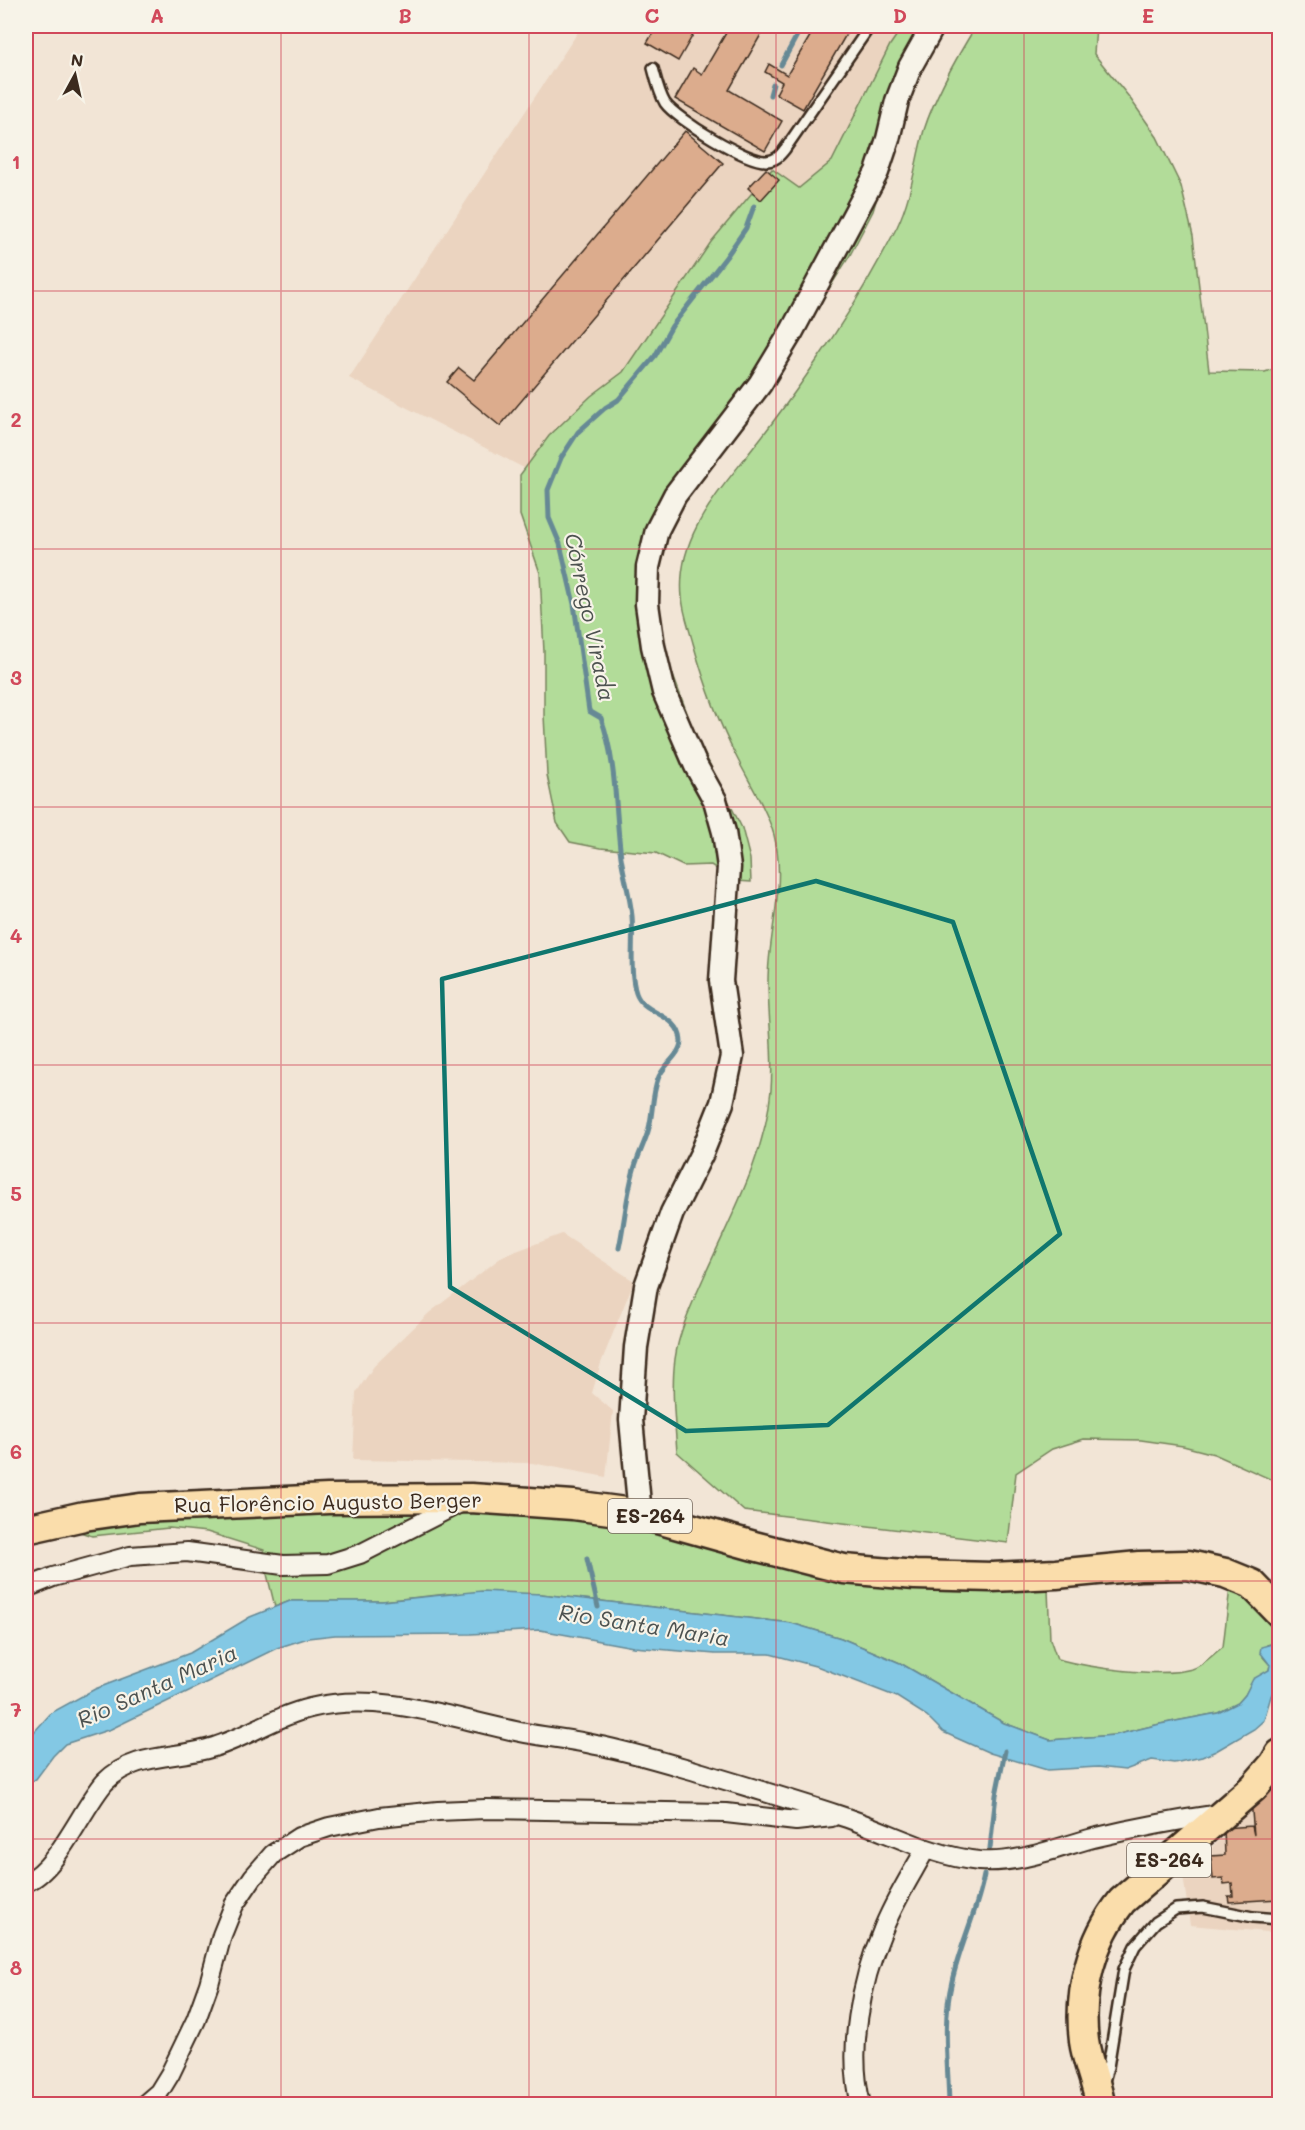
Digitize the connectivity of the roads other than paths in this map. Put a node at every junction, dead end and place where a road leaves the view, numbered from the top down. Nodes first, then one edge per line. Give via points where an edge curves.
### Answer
1 (870, 26) edge
2 (933, 26) edge
3 (652, 68) dead end
4 (471, 1498) junction
5 (640, 1514) junction
6 (26, 1529) edge
7 (26, 1588) edge
8 (1272, 1604) edge
9 (1280, 1754) edge
10 (1222, 1814) junction
11 (842, 1816) junction
12 (925, 1850) junction
13 (26, 1882) edge
14 (1280, 1919) edge
15 (1099, 2101) edge
16 (145, 2104) edge
17 (861, 2104) edge

1 - 3 lane via 785,148 776,159 766,161 735,150 675,114 664,102
2 - 5 street via 910,67 877,172 760,384 675,495 657,530 648,567 647,604 663,692 715,800 724,832 729,867 721,981 732,1056 722,1103 672,1212 646,1286 636,1347 631,1420
4 - 5 main road, Rua Florêncio Augusto Berger / ES-264
4 - 6 main road, Rua Florêncio Augusto Berger / ES-264 via 328,1499 140,1508
4 - 7 street via 360,1554 328,1564 283,1565 187,1552 130,1557
5 - 8 main road, Rua Florêncio Augusto Berger / ES-264 via 844,1569 992,1577 1188,1565 1252,1584
9 - 10 main road, ES-264 via 1254,1787
10 - 12 street via 1126,1831 1013,1860 979,1861
10 - 15 main road, ES-264 via 1122,1901 1100,1937 1092,1956 1083,2007 1084,2043
11 - 12 street
11 - 13 street via 596,1744 410,1707 353,1702 308,1709 213,1748 151,1758 121,1770 105,1782 43,1872
11 - 16 street via 796,1821 726,1813 486,1809 380,1817 299,1837 273,1854 234,1905 196,2020 170,2074 159,2092
12 - 17 street via 881,1933 870,1968 857,2027 855,2059
14 - 15 lane via 1203,1907 1176,1909 1156,1922 1136,1946 1124,1969

